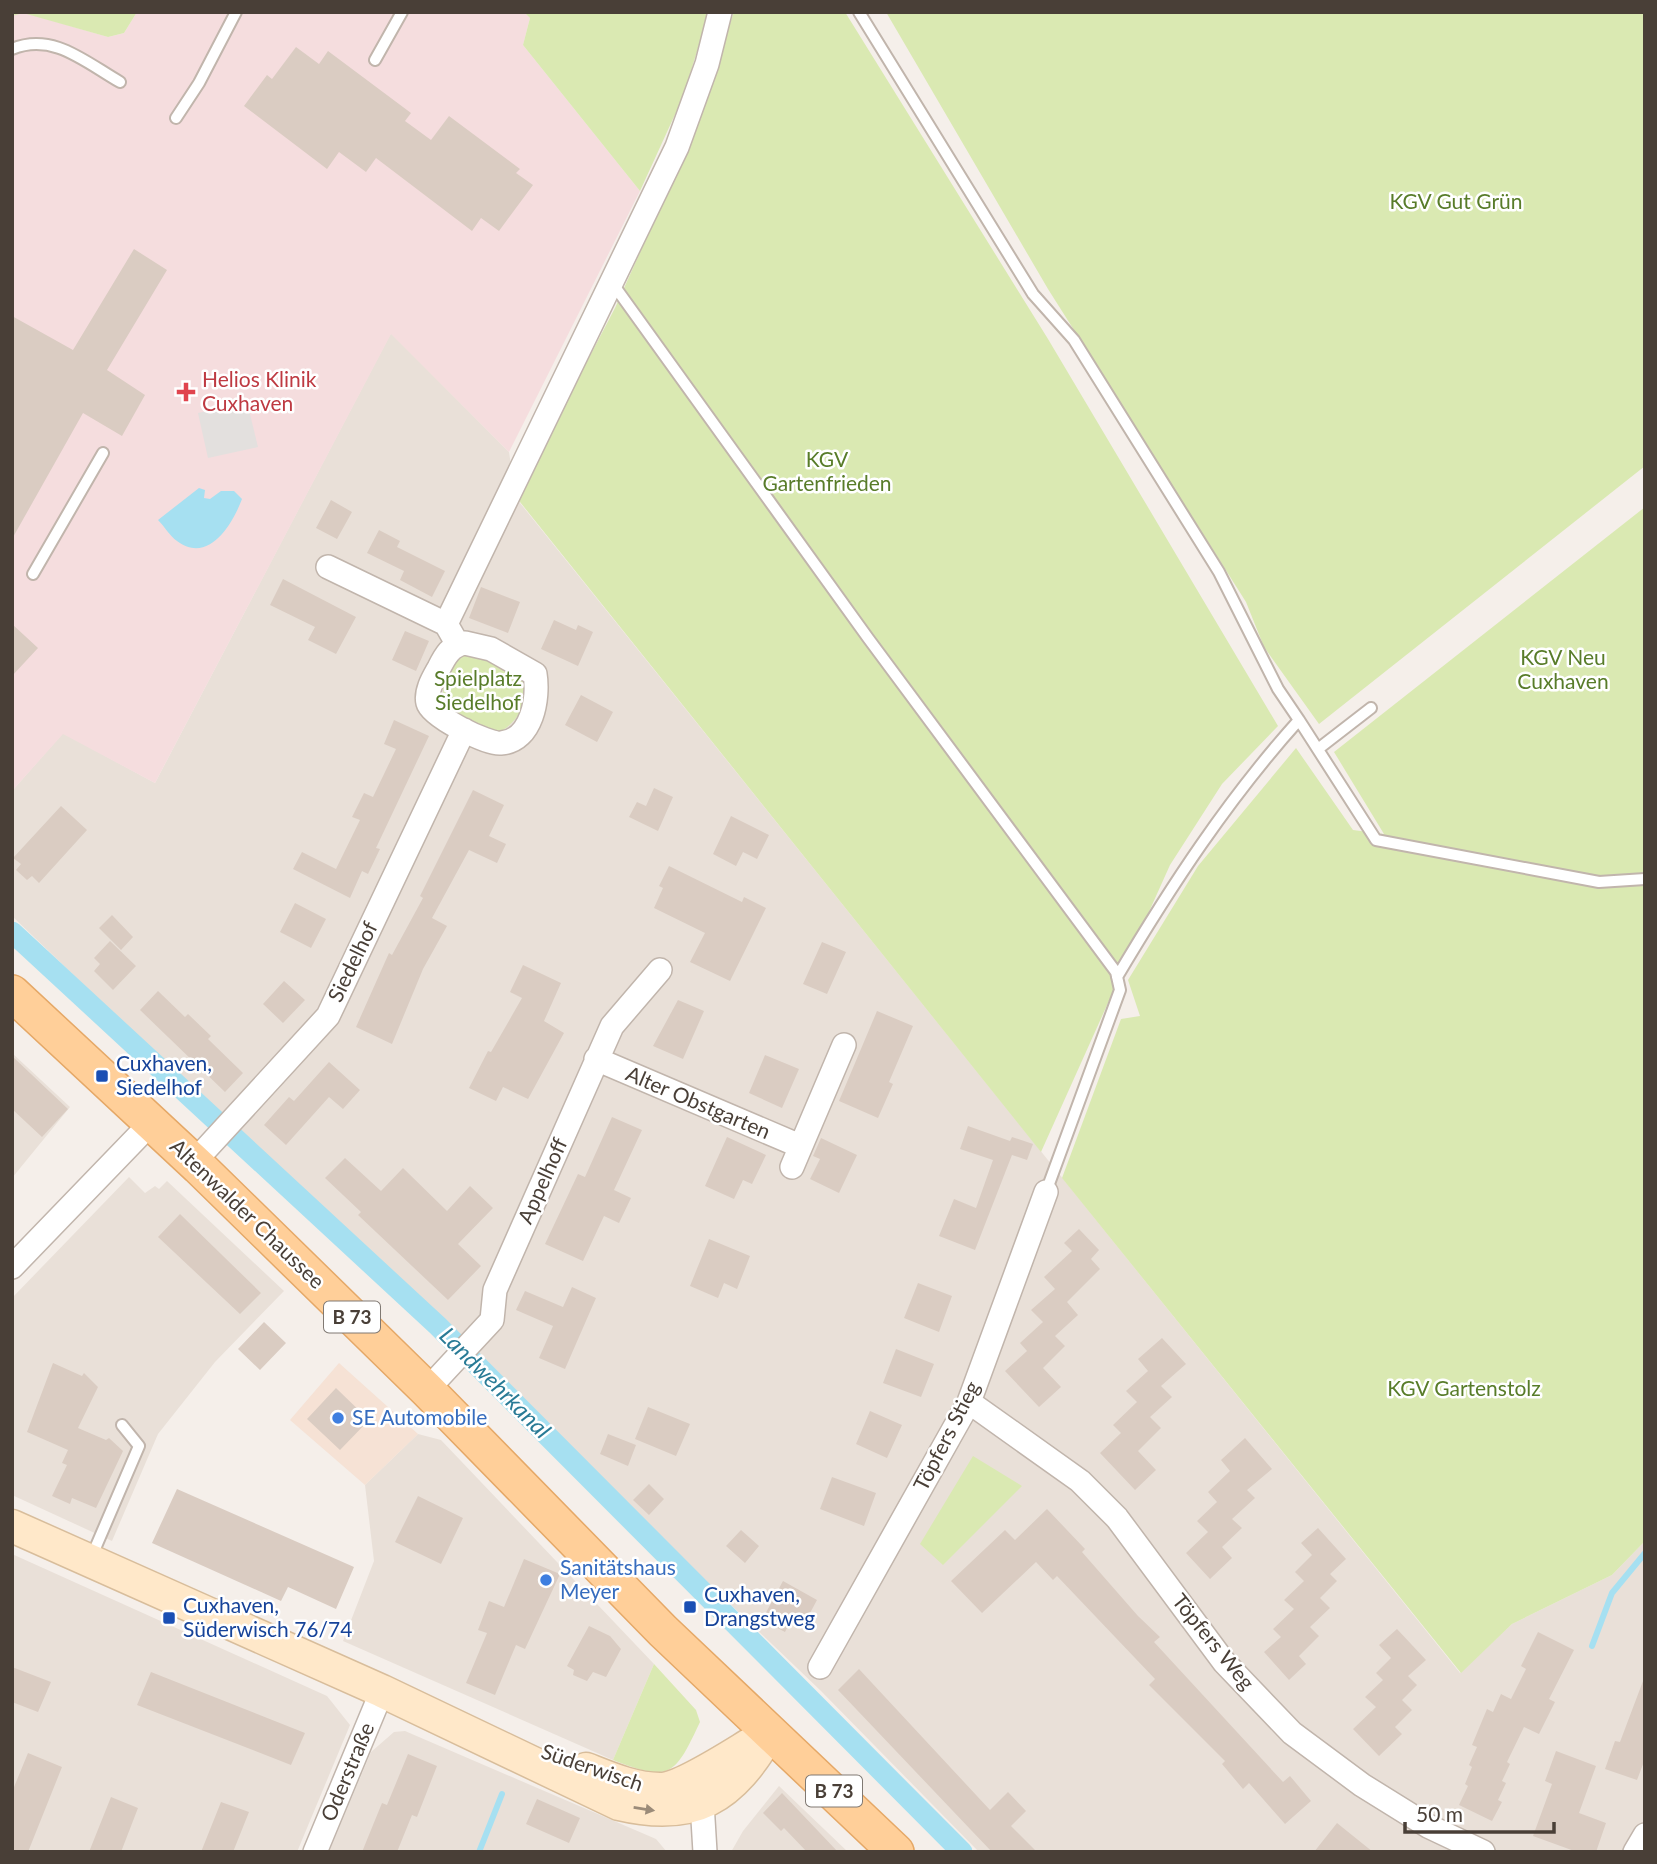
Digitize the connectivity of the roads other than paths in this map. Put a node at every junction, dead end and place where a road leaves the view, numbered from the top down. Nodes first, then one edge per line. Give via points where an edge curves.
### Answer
1 (236, 12) edge
2 (402, 12) edge
3 (720, 12) edge
4 (859, 12) edge
5 (12, 48) edge
6 (375, 60) dead end
7 (120, 82) dead end
8 (176, 118) dead end
9 (613, 284) junction
10 (103, 453) dead end
11 (328, 567) dead end
12 (33, 574) dead end
13 (452, 634) junction
14 (1371, 708) dead end
15 (1299, 720) junction
16 (464, 730) junction
17 (1318, 749) junction
18 (1645, 880) edge
19 (660, 970) dead end
20 (1117, 977) junction
21 (12, 993) edge
22 (844, 1045) dead end
23 (596, 1059) junction
24 (151, 1123) junction
25 (204, 1151) junction
26 (1046, 1192) joint
27 (12, 1267) edge
28 (427, 1390) junction
29 (969, 1402) junction
30 (122, 1425) dead end
31 (12, 1525) edge
32 (90, 1561) junction
33 (820, 1667) dead end
34 (382, 1691) junction
35 (770, 1732) junction
36 (695, 1792) junction
37 (1645, 1835) edge
38 (315, 1852) edge
39 (705, 1852) edge
40 (896, 1852) edge
41 (1483, 1852) edge
42 (1635, 1852) edge

1 - 8 lane
2 - 6 lane
3 - 9 street via 677,147
4 - 15 lane via 1034,294 1074,340 1219,572 1278,689
5 - 7 lane via 54,43
9 - 13 street via 542,424
9 - 20 lane
10 - 12 lane
11 - 13 street
13 - 16 street via 428,702 433,711
13 - 16 street via 522,665 535,674 538,690 529,720 510,742 497,744
14 - 17 lane
15 - 17 lane
15 - 20 lane via 1252,773 1167,891
16 - 25 street, Siedelhof via 328,1016
17 - 18 lane via 1376,840 1600,882
19 - 23 street, Appelhoff via 612,1026
20 - 26 lane via 1120,990
21 - 24 main road, Altenwalder Chaussee / B 73
22 - 23 street, Alter Obstgarten via 796,1157
23 - 28 street, Appelhoff via 495,1290 492,1320
24 - 25 main road, Altenwalder Chaussee / B 73
24 - 27 street
25 - 28 main road, Altenwalder Chaussee / B 73
26 - 29 street, Töpfers Stieg
28 - 35 main road, Altenwalder Chaussee / B 73 via 663,1631
29 - 33 street, Töpfers Stieg
29 - 41 street, Töpfers Weg via 1080,1481 1117,1518 1224,1662 1292,1733 1362,1785 1428,1826
30 - 32 lane via 139,1446
31 - 32 street, Süderwisch
32 - 34 street, Süderwisch
34 - 36 street, Süderwisch via 619,1804 676,1812
34 - 38 street, Oderstraße
35 - 36 street, Süderwisch via 747,1770
35 - 40 main road, Altenwalder Chaussee / B 73
36 - 39 street
37 - 42 street

